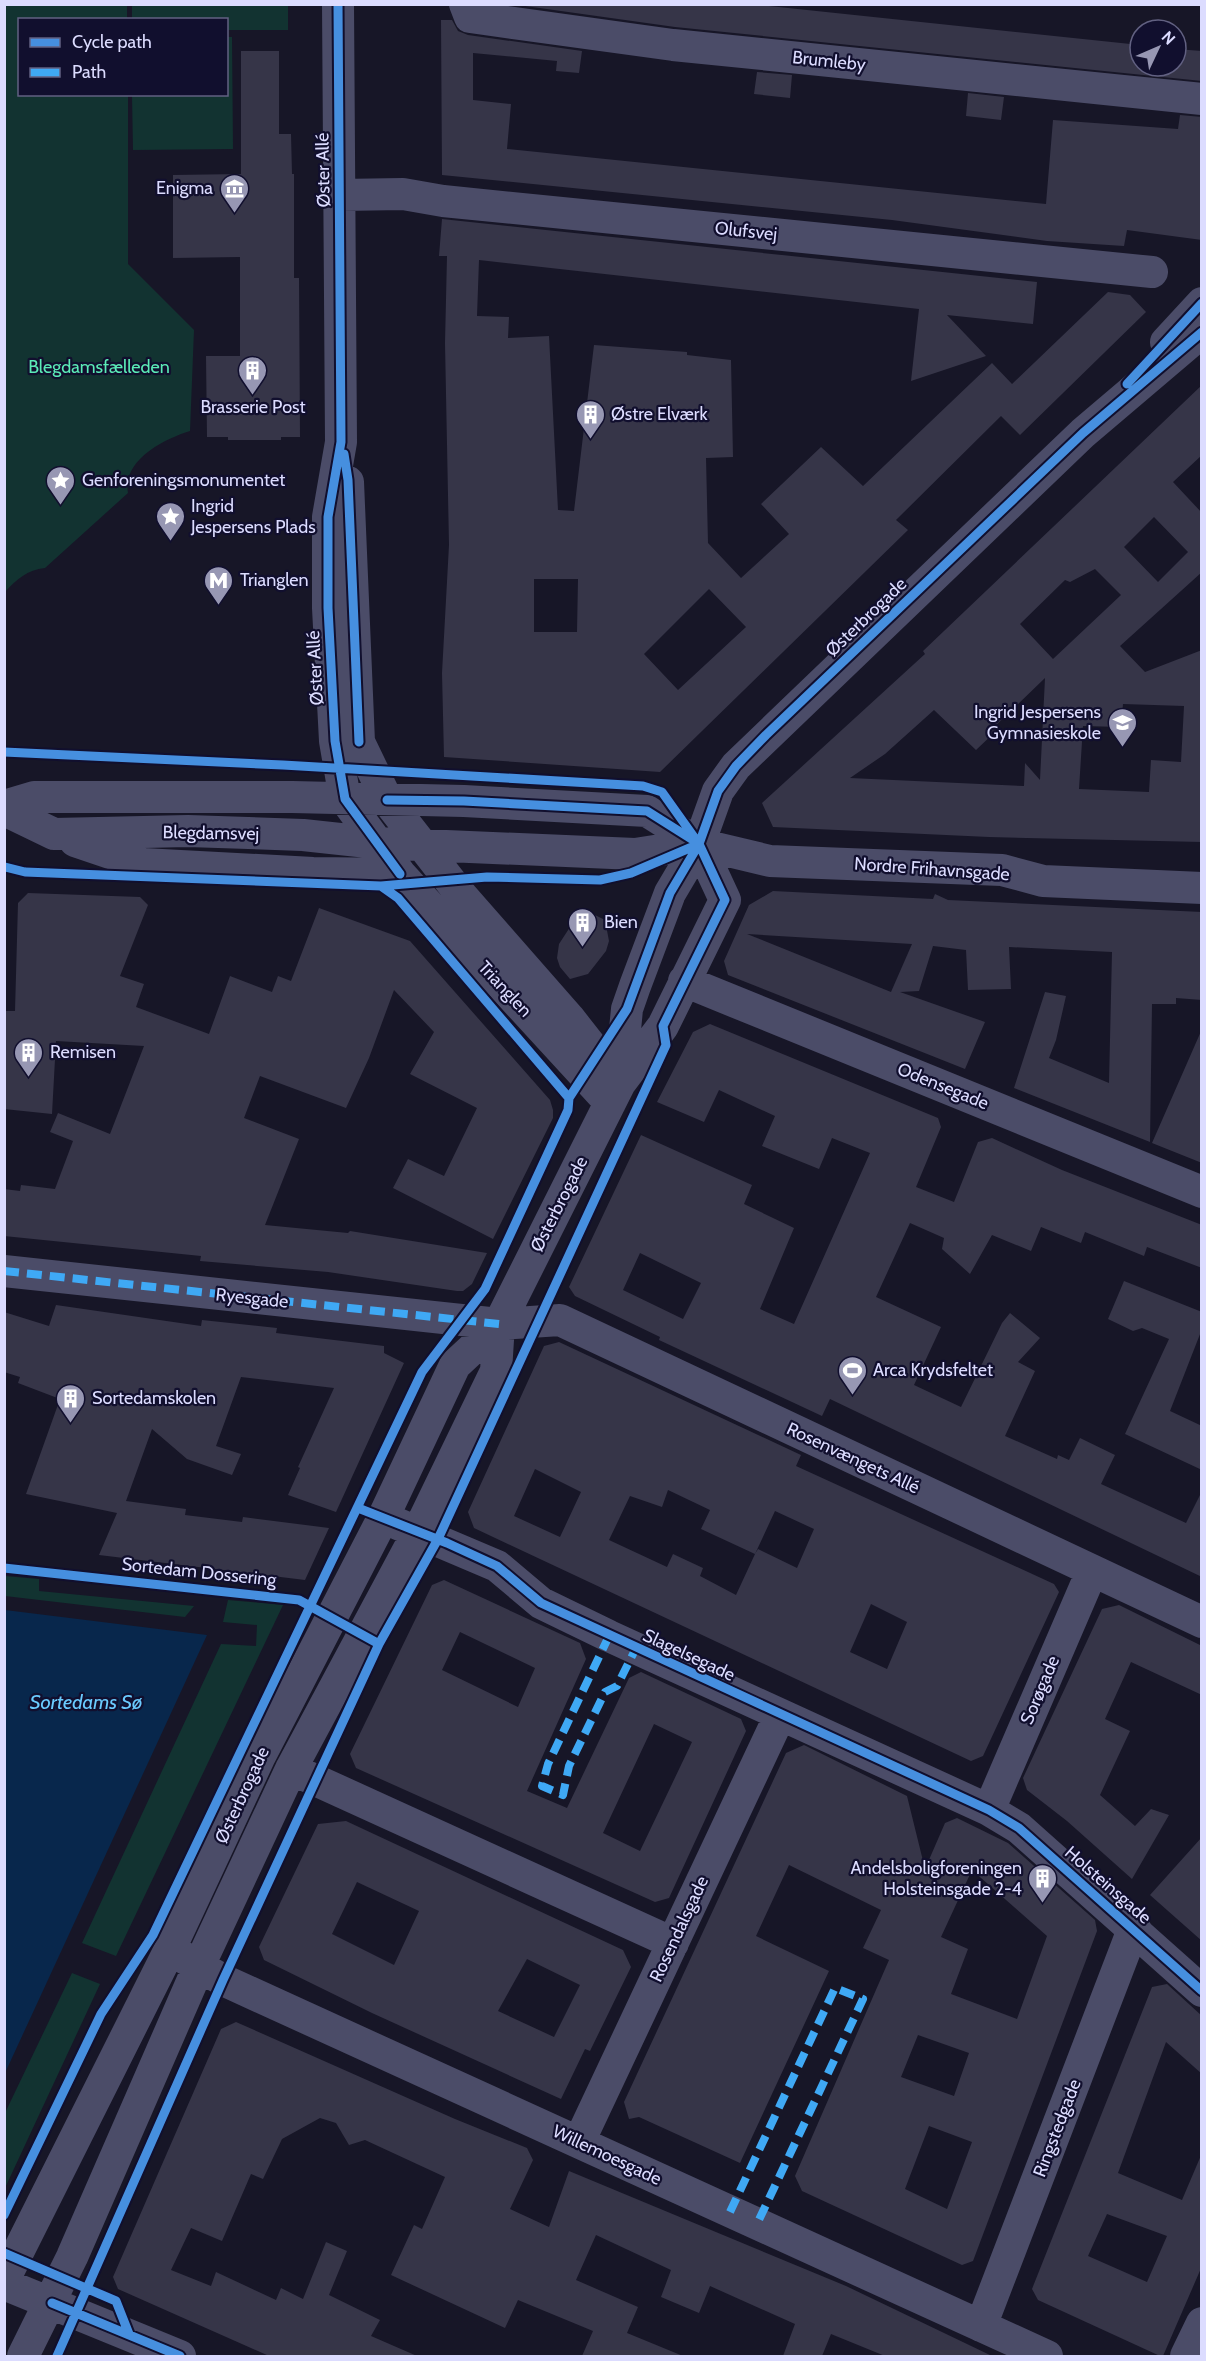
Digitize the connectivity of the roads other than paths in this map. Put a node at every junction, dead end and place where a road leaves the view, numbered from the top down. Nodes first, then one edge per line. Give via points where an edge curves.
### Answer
1 (338, 4) edge
2 (465, 4) edge
3 (1202, 99) edge
4 (340, 195) junction
5 (1152, 272) dead end
6 (1202, 303) edge
7 (1202, 332) edge
8 (1083, 433) junction
9 (341, 442) junction
10 (345, 799) junction
11 (387, 800) junction
12 (4, 808) edge
13 (54, 834) junction
14 (377, 843) junction
15 (699, 844) junction
16 (422, 846) junction
17 (400, 874) junction
18 (1202, 888) edge
19 (462, 896) joint
20 (684, 981) junction
21 (615, 1093) junction
22 (1202, 1192) edge
23 (4, 1271) edge
24 (499, 1324) junction
25 (383, 1518) junction
26 (418, 1532) junction
27 (1092, 1571) junction
28 (1202, 1622) edge
29 (780, 1715) junction
30 (291, 1769) junction
31 (989, 1810) junction
32 (1137, 1932) junction
33 (673, 1943) junction
34 (170, 1949) junction
35 (198, 1968) junction
36 (1202, 1991) edge
37 (579, 2142) junction
38 (4, 2282) edge
39 (51, 2303) junction
40 (1202, 2323) edge
41 (981, 2326) junction
42 (22, 2351) edge
43 (180, 2356) edge
44 (1047, 2356) edge
45 (1186, 2356) edge

1 - 4 street, Øster Allé
2 - 3 street, Brumleby via 470,17 674,45
4 - 5 street, Olufsvej via 404,194
4 - 9 street, Øster Allé
6 - 8 street, Østerbrogade
7 - 8 street, Østerbrogade
8 - 15 street, Østerbrogade via 736,766 718,791
9 - 10 street, Øster Allé via 328,517 328,597 335,741
9 - 11 street, Øster Allé via 348,480 358,742
10 - 11 street, Blegdamsvej
10 - 12 street, Blegdamsvej via 34,797
10 - 14 street, Øster Allé
11 - 15 street via 647,811
11 - 16 street, Øster Allé
12 - 13 street, Blegdamsvej
13 - 14 street, Blegdamsvej via 223,832
13 - 17 street via 143,864
14 - 16 street, Blegdamsvej
14 - 17 street, Øster Allé
15 - 16 street via 635,854
15 - 18 street, Nordre Frihavnsgade via 770,861 1002,870 1043,881
15 - 20 street, Østerbrogade via 725,900
15 - 21 street, Østerbrogade via 670,893 627,1009
16 - 19 street, Øster Allé
17 - 21 street, Trianglen
19 - 21 street, Trianglen via 569,1018
20 - 21 street, Østerbrogade via 663,1026
20 - 22 street, Odensegade
21 - 24 street, Østerbrogade
23 - 24 street, Ryesgade
24 - 25 street, Østerbrogade via 455,1365
24 - 26 street, Østerbrogade via 496,1371
24 - 27 street, Rosenvængets Allé via 560,1320
25 - 26 street, Slagelsegade
25 - 34 street, Østerbrogade via 259,1758
26 - 29 street, Slagelsegade via 497,1566 541,1603
26 - 30 street, Østerbrogade
27 - 28 street, Rosenvængets Allé
27 - 31 street, Sorøgade
29 - 31 street, Slagelsegade
29 - 33 street, Rosendalsgade
30 - 33 street, Østerbrogade
30 - 35 street, Østerbrogade
31 - 32 street, Holsteinsgade via 1019,1828
32 - 36 street, Holsteinsgade
32 - 41 street, Ringstedgade via 1129,1940
33 - 37 street, Rosendalsgade
34 - 35 street, Willemoesgade
34 - 38 street, Østerbrogade
35 - 37 street, Willemoesgade
35 - 39 street, Østerbrogade
37 - 41 street, Willemoesgade
38 - 39 street
39 - 42 street, Østerbrogade
39 - 43 street
40 - 45 street
41 - 44 street, Willemoesgade

